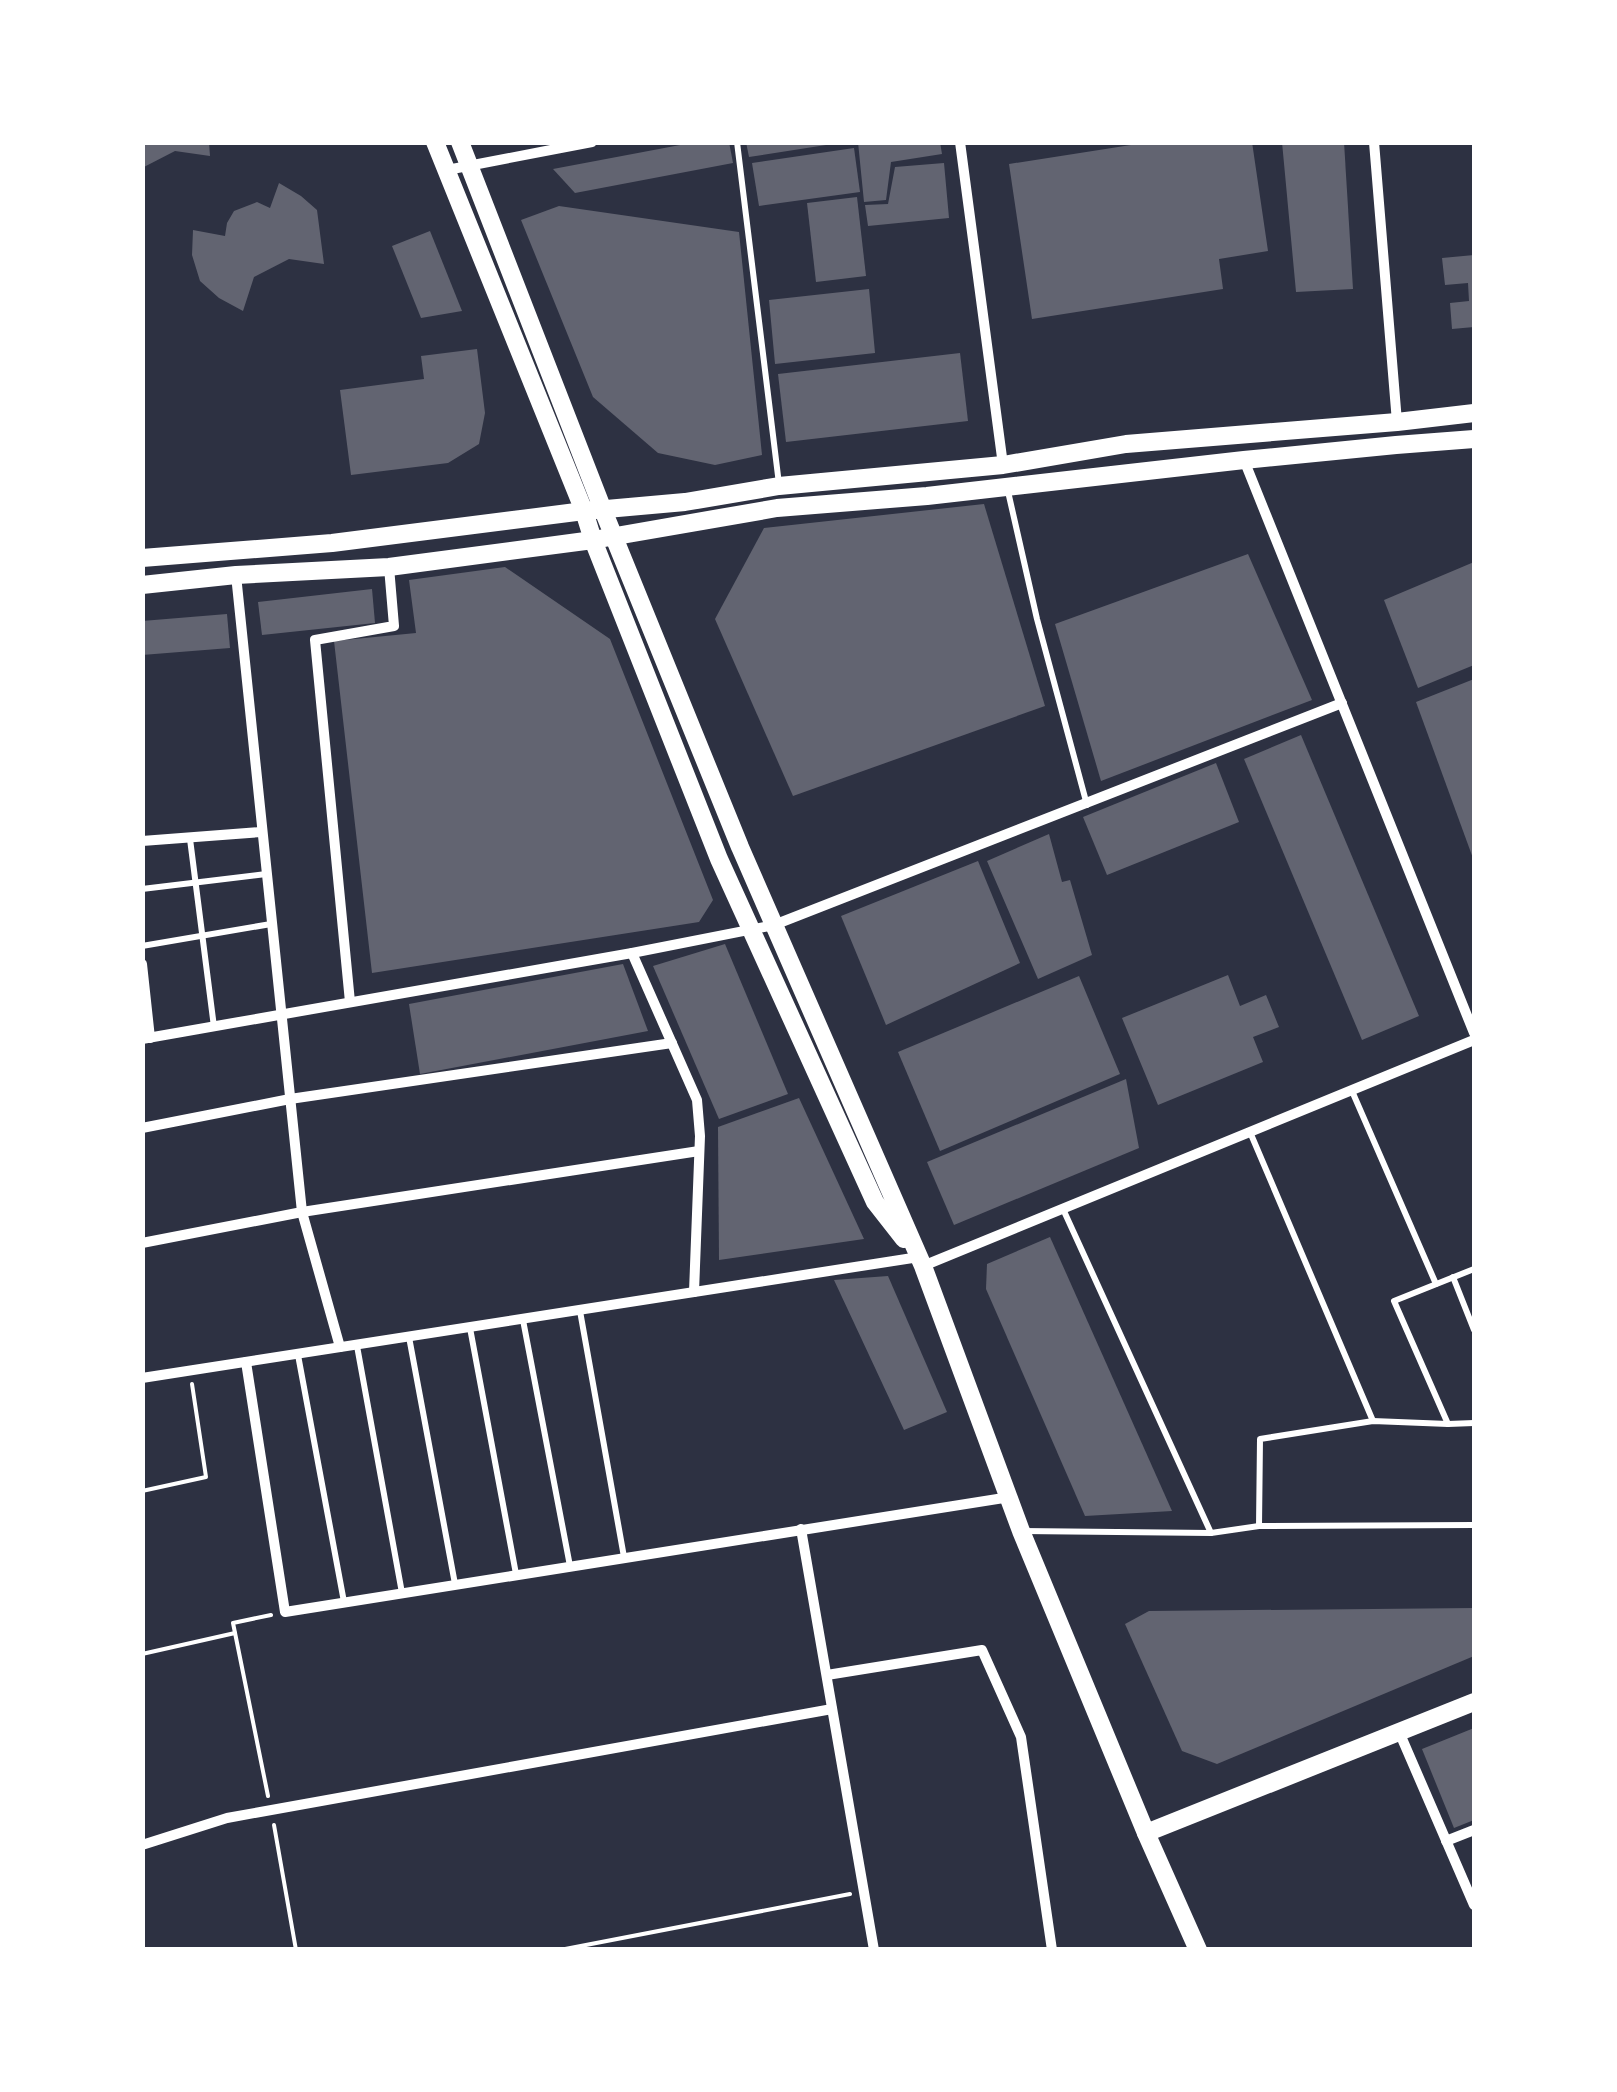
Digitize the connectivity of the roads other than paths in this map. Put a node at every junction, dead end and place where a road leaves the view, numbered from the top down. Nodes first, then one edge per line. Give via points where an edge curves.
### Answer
1 (436, 142) edge
2 (460, 142) edge
3 (592, 142) edge
4 (737, 142) edge
5 (960, 142) edge
6 (1374, 142) edge
7 (470, 166) junction
8 (447, 170) junction
9 (544, 356) junction
10 (524, 363) junction
11 (1474, 414) edge
12 (1397, 422) junction
13 (1474, 440) edge
14 (1244, 460) junction
15 (1003, 465) junction
16 (779, 486) junction
17 (1006, 486) junction
18 (593, 511) junction
19 (614, 537) junction
20 (593, 540) junction
21 (142, 558) edge
22 (390, 567) junction
23 (236, 574) junction
24 (142, 585) edge
25 (1342, 703) junction
26 (1086, 804) junction
27 (262, 832) junction
28 (190, 837) junction
29 (142, 840) edge
30 (266, 874) junction
31 (196, 882) junction
32 (142, 889) edge
33 (271, 924) junction
34 (774, 925) junction
35 (751, 930) junction
36 (202, 936) junction
37 (142, 946) edge
38 (632, 953) junction
39 (142, 964) edge
40 (350, 1002) junction
41 (281, 1015) junction
42 (214, 1026) junction
43 (1474, 1037) edge
44 (146, 1038) edge
45 (672, 1043) junction
46 (1352, 1091) junction
47 (290, 1099) junction
48 (142, 1128) edge
49 (1250, 1132) junction
50 (699, 1151) junction
51 (1062, 1208) junction
52 (302, 1212) junction
53 (142, 1243) edge
54 (921, 1262) junction
55 (1474, 1269) edge
56 (1453, 1277) junction
57 (1436, 1284) junction
58 (694, 1292) junction
59 (580, 1310) junction
60 (523, 1318) junction
61 (470, 1327) junction
62 (1474, 1330) edge
63 (409, 1336) junction
64 (357, 1344) junction
65 (340, 1347) junction
66 (298, 1354) junction
67 (246, 1362) junction
68 (142, 1378) edge
69 (1373, 1421) junction
70 (1474, 1423) edge
71 (1448, 1424) junction
72 (1010, 1498) junction
73 (1474, 1524) edge
74 (1259, 1526) junction
75 (802, 1529) junction
76 (1021, 1531) junction
77 (1211, 1533) junction
78 (624, 1557) junction
79 (570, 1566) junction
80 (516, 1574) junction
81 (456, 1584) junction
82 (402, 1593) junction
83 (344, 1602) junction
84 (826, 1675) junction
85 (1474, 1702) edge
86 (832, 1709) junction
87 (1400, 1734) junction
88 (1474, 1830) edge
89 (1146, 1833) junction
90 (1446, 1841) junction
91 (142, 1845) edge
92 (1474, 1905) edge
93 (874, 1950) edge
94 (1052, 1950) edge
95 (1198, 1950) edge

1 - 8 main road
2 - 7 main road
3 - 7 street
4 - 16 lane
5 - 15 street
6 - 12 street
7 - 8 street
7 - 9 main road
8 - 10 main road
9 - 10 main road
9 - 18 main road
10 - 18 main road
11 - 12 main road
12 - 15 main road via 1126,444
13 - 14 main road
14 - 17 main road
14 - 25 street
15 - 16 main road
16 - 18 main road
17 - 19 main road via 777,508
17 - 26 lane
18 - 19 main road
18 - 20 main road
18 - 21 main road
19 - 20 main road
19 - 34 main road
20 - 22 main road
20 - 35 main road
22 - 23 main road
22 - 40 street via 394,626 315,640
23 - 24 main road
23 - 27 street
25 - 26 street
25 - 43 street
26 - 34 street
27 - 28 street
27 - 30 street
28 - 29 street
28 - 31 lane
30 - 31 lane
30 - 33 street
31 - 32 lane
31 - 36 lane
33 - 36 lane
33 - 41 street
34 - 35 street
34 - 54 main road
35 - 38 street
35 - 54 main road via 875,1202
36 - 37 lane
36 - 42 lane
38 - 40 street
38 - 45 street
39 - 44 street
40 - 41 street
41 - 42 street
41 - 47 street
42 - 44 street
43 - 46 street
45 - 47 street
45 - 50 street via 697,1100
46 - 49 street
46 - 57 lane
47 - 48 street
47 - 52 street
49 - 51 street
49 - 69 lane
50 - 52 street
50 - 58 street
51 - 54 street
51 - 77 lane
52 - 53 street
52 - 65 street
54 - 58 street
54 - 72 main road
55 - 56 lane
56 - 57 lane
56 - 62 lane
57 - 71 lane via 1394,1301
58 - 59 street
59 - 60 street
59 - 78 lane
60 - 61 street
60 - 79 lane
61 - 63 street
61 - 80 lane
63 - 64 street
63 - 81 lane
64 - 65 street
64 - 82 lane
65 - 66 street
66 - 67 street
66 - 83 lane
67 - 68 street
67 - 83 street via 285,1612
69 - 71 lane
69 - 74 lane via 1260,1440
70 - 71 lane
72 - 75 street
72 - 76 main road
73 - 74 lane
74 - 77 lane
75 - 78 street
75 - 84 street
76 - 77 lane
76 - 89 main road
78 - 79 street
79 - 80 street
80 - 81 street
81 - 82 street
82 - 83 street
84 - 86 street
84 - 94 street via 982,1650 1021,1736
85 - 87 main road
86 - 91 street via 227,1818
86 - 93 street
87 - 89 main road
87 - 90 street
88 - 90 street
89 - 95 main road
90 - 92 street

